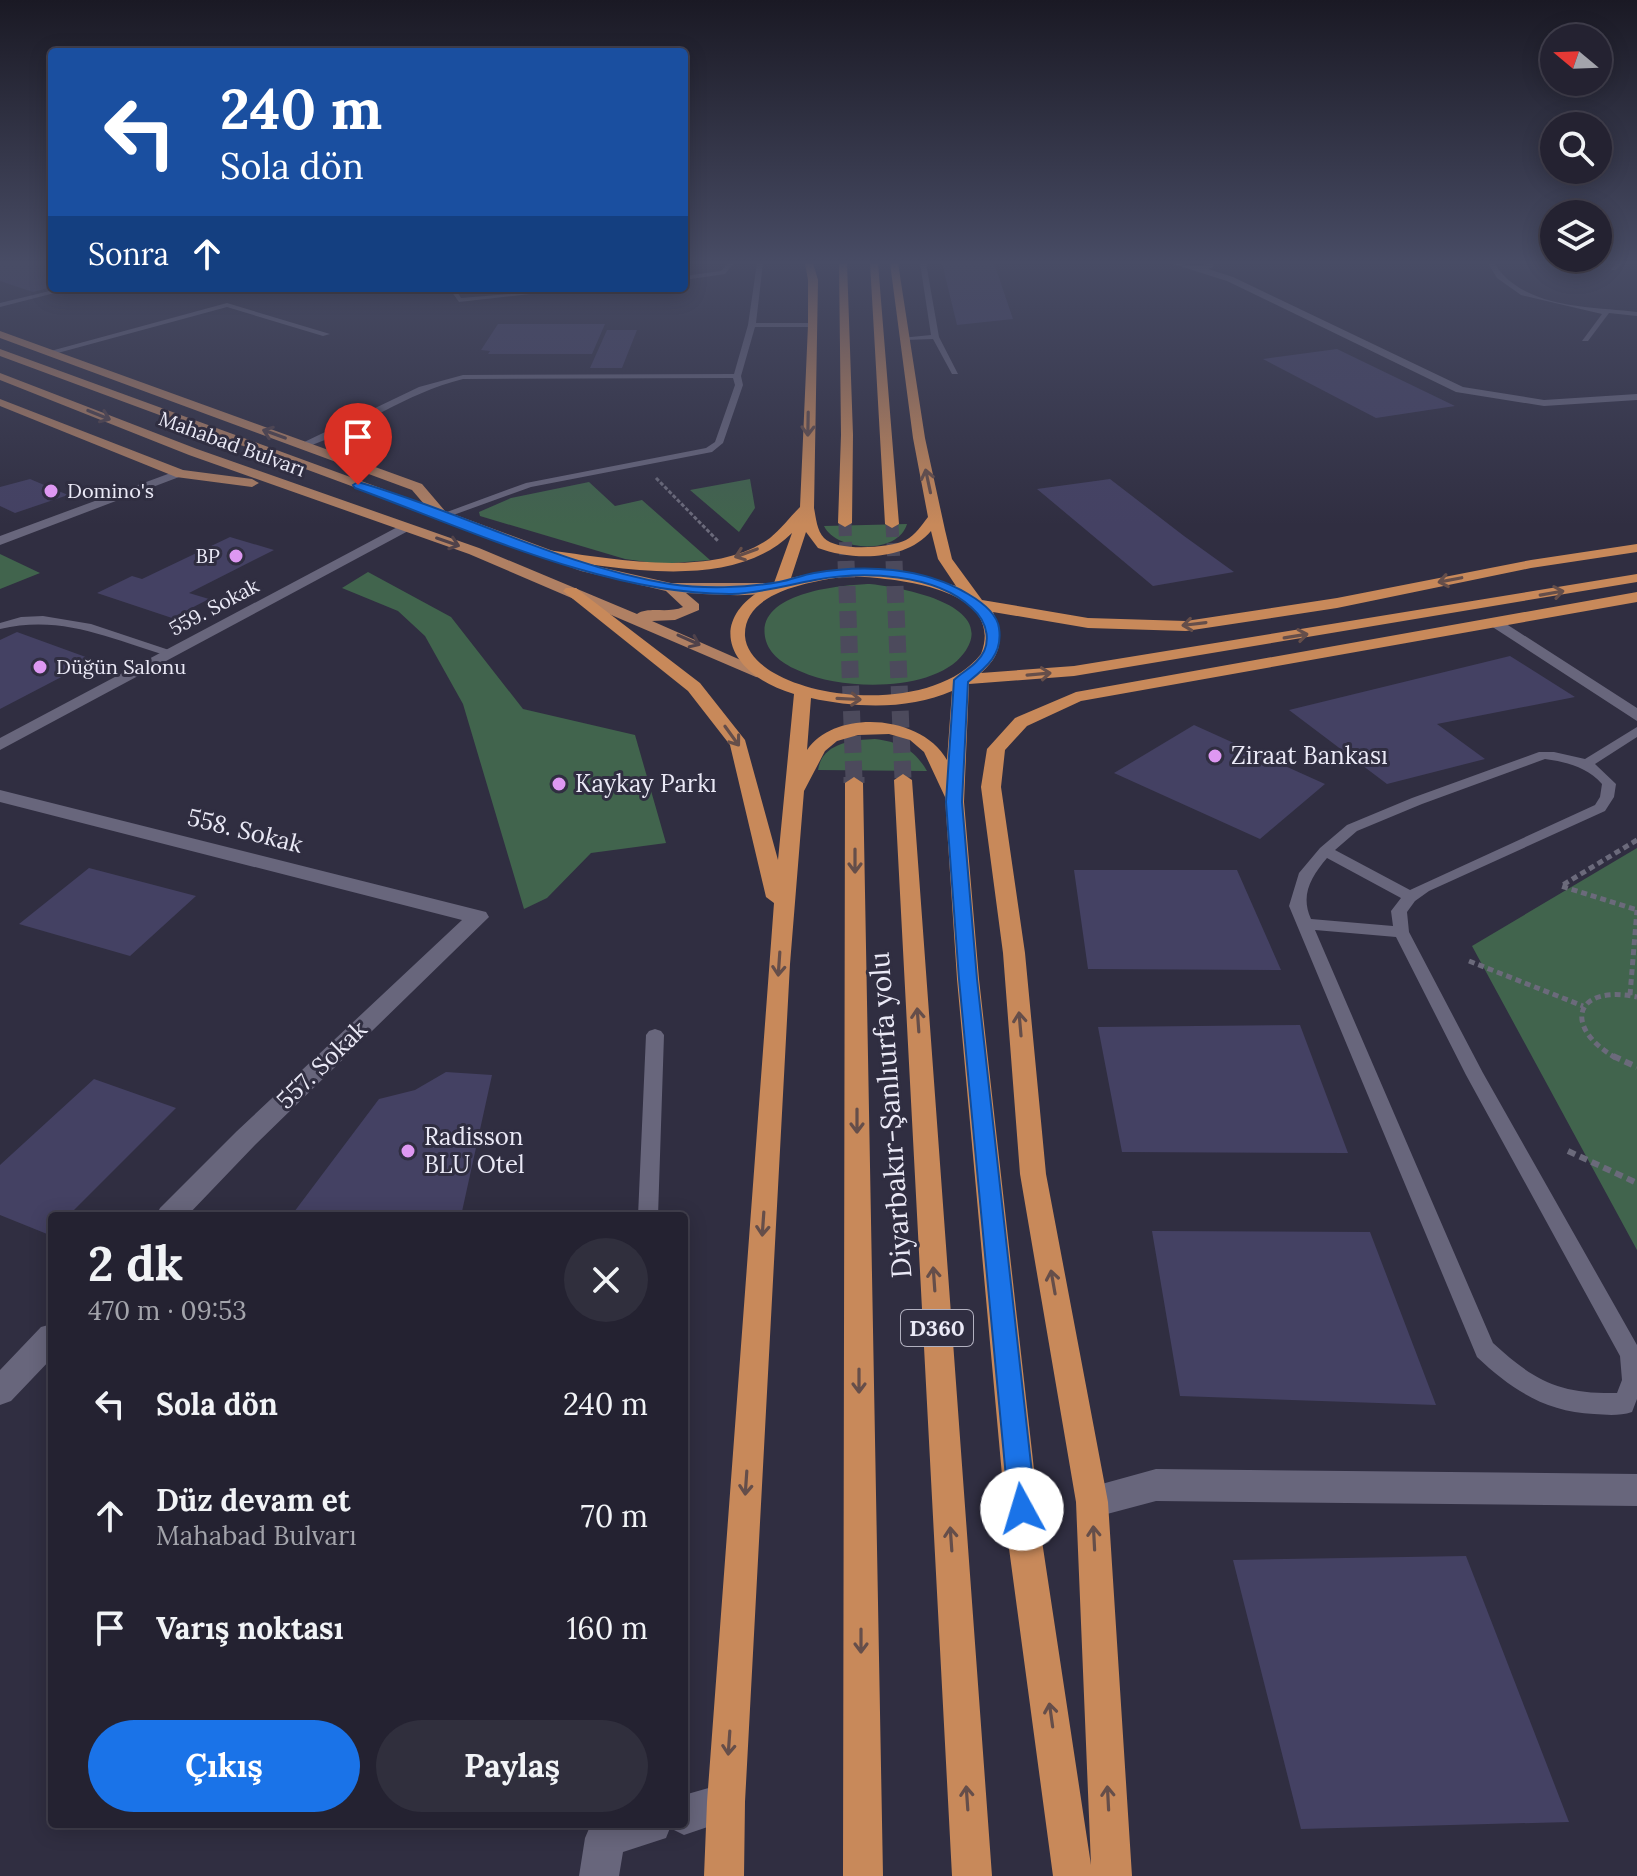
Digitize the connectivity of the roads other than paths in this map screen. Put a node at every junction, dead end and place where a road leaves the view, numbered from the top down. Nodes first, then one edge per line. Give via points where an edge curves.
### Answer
1 (47, 351) edge
2 (56, 351) edge
3 (746, 351) edge
4 (812, 351) edge
5 (845, 351) edge
6 (880, 351) edge
7 (907, 351) edge
8 (943, 351) edge
9 (1378, 351) edge
10 (0, 352) edge
11 (51, 352) junction
12 (955, 372) dead end
13 (0, 376) edge
14 (738, 381) junction
15 (1637, 397) edge
16 (0, 402) edge
17 (303, 445) junction
18 (181, 474) junction
19 (297, 489) junction
20 (807, 508) junction
21 (441, 516) junction
22 (936, 517) junction
23 (845, 523) tunnel mouth
24 (892, 524) tunnel mouth
25 (405, 527) junction
26 (0, 541) edge
27 (1637, 548) edge
28 (546, 554) junction
29 (1637, 578) edge
30 (781, 586) junction
31 (671, 588) junction
32 (571, 591) junction
33 (1637, 597) edge
34 (976, 604) junction
35 (619, 611) junction
36 (1497, 623) junction
37 (0, 626) edge
38 (172, 653) junction
39 (762, 673) junction
40 (961, 680) junction
41 (803, 691) junction
42 (1637, 716) edge
43 (1637, 731) edge
44 (0, 745) edge
45 (1587, 764) junction
46 (903, 780) tunnel mouth
47 (854, 783) tunnel mouth
48 (0, 796) edge
49 (792, 797) junction
50 (954, 802) junction
51 (1325, 851) junction
52 (1410, 897) junction
53 (478, 917) joint
54 (783, 919) junction
55 (1303, 924) junction
56 (1401, 932) junction
57 (655, 1035) dead end
58 (174, 1212) edge
59 (648, 1212) edge
60 (48, 1341) edge
61 (0, 1391) edge
62 (1637, 1490) edge
63 (1092, 1502) junction
64 (726, 1802) junction
65 (688, 1814) edge
66 (643, 1828) edge
67 (603, 1846) edge
68 (724, 1876) edge
69 (863, 1876) edge
70 (972, 1876) edge
71 (1073, 1876) edge
72 (1112, 1876) edge

1 - 11 main road
2 - 11 lane
3 - 14 lane
4 -> 20 highway
5 - 23 highway
6 - 24 highway
22 -> 7 highway
8 - 12 lane
9 - 15 street via 1460,390 1544,403
10 - 21 main road, Mahabad Bulvarı
17 -> 11 main road
13 -> 19 main road, Mahabad Bulvarı
14 - 17 lane via 567,383 463,377 427,385
14 - 21 lane via 719,443 709,450 529,485
16 - 18 main road
17 - 21 main road via 417,487
18 - 19 main road
18 - 26 street
19 - 25 main road, Mahabad Bulvarı
20 - 22 highway via 822,545 852,551 912,544
20 -> 28 highway via 771,543 718,563 657,568
20 - 30 highway
21 - 28 main road, Mahabad Bulvarı
22 - 34 highway via 945,559
25 -> 32 main road, Mahabad Bulvarı
25 - 38 street, 559. Sokak
27 -> 34 highway via 1186,626 1088,623
28 - 31 main road, Mahabad Bulvarı
40 -> 29 highway via 1074,671
30 - 31 main road, Mahabad Bulvarı
30 - 34 highway via 837,574 885,573 951,589
30 - 39 highway via 755,600 739,618 735,639 744,659
31 - 35 main road via 693,607 684,614 665,618
32 - 35 main road, Mahabad Bulvarı
32 -> 54 highway via 694,687 739,744
33 - 36 highway
34 - 40 highway via 991,622 994,643 984,663
35 -> 39 main road, Mahabad Bulvarı
36 - 42 street
63 -> 36 highway via 1033,1174 1014,953 991,787 996,749 1021,722 1076,697
37 - 38 lane via 43,619
38 - 44 street, 559. Sokak
39 - 41 highway
41 -> 40 highway via 870,700 914,695
40 - 50 highway
41 - 49 highway
43 - 45 lane
45 - 51 lane via 1544,755 1526,759 1352,828
45 - 52 lane via 1609,784 1600,808
70 -> 46 highway, Diyarbakır-Şanlıurfa yolu / D360
47 -> 69 highway, Diyarbakır-Şanlıurfa yolu
48 - 53 street, 558. Sokak
49 - 50 highway via 820,746 856,729 877,727 925,742
49 - 54 highway
71 -> 50 highway via 1025,1541
51 - 52 lane
51 - 55 lane via 1304,876 1297,906
52 - 56 lane via 1399,911
53 - 58 street, 557. Sokak
54 -> 64 highway
55 - 56 lane
55 - 56 lane via 1485,1350 1510,1375 1552,1399 1624,1404 1633,1380 1631,1355
57 - 59 lane
60 - 61 street
62 - 63 street via 1156,1485
72 -> 63 highway
64 - 65 street
64 - 68 highway
66 - 67 street

